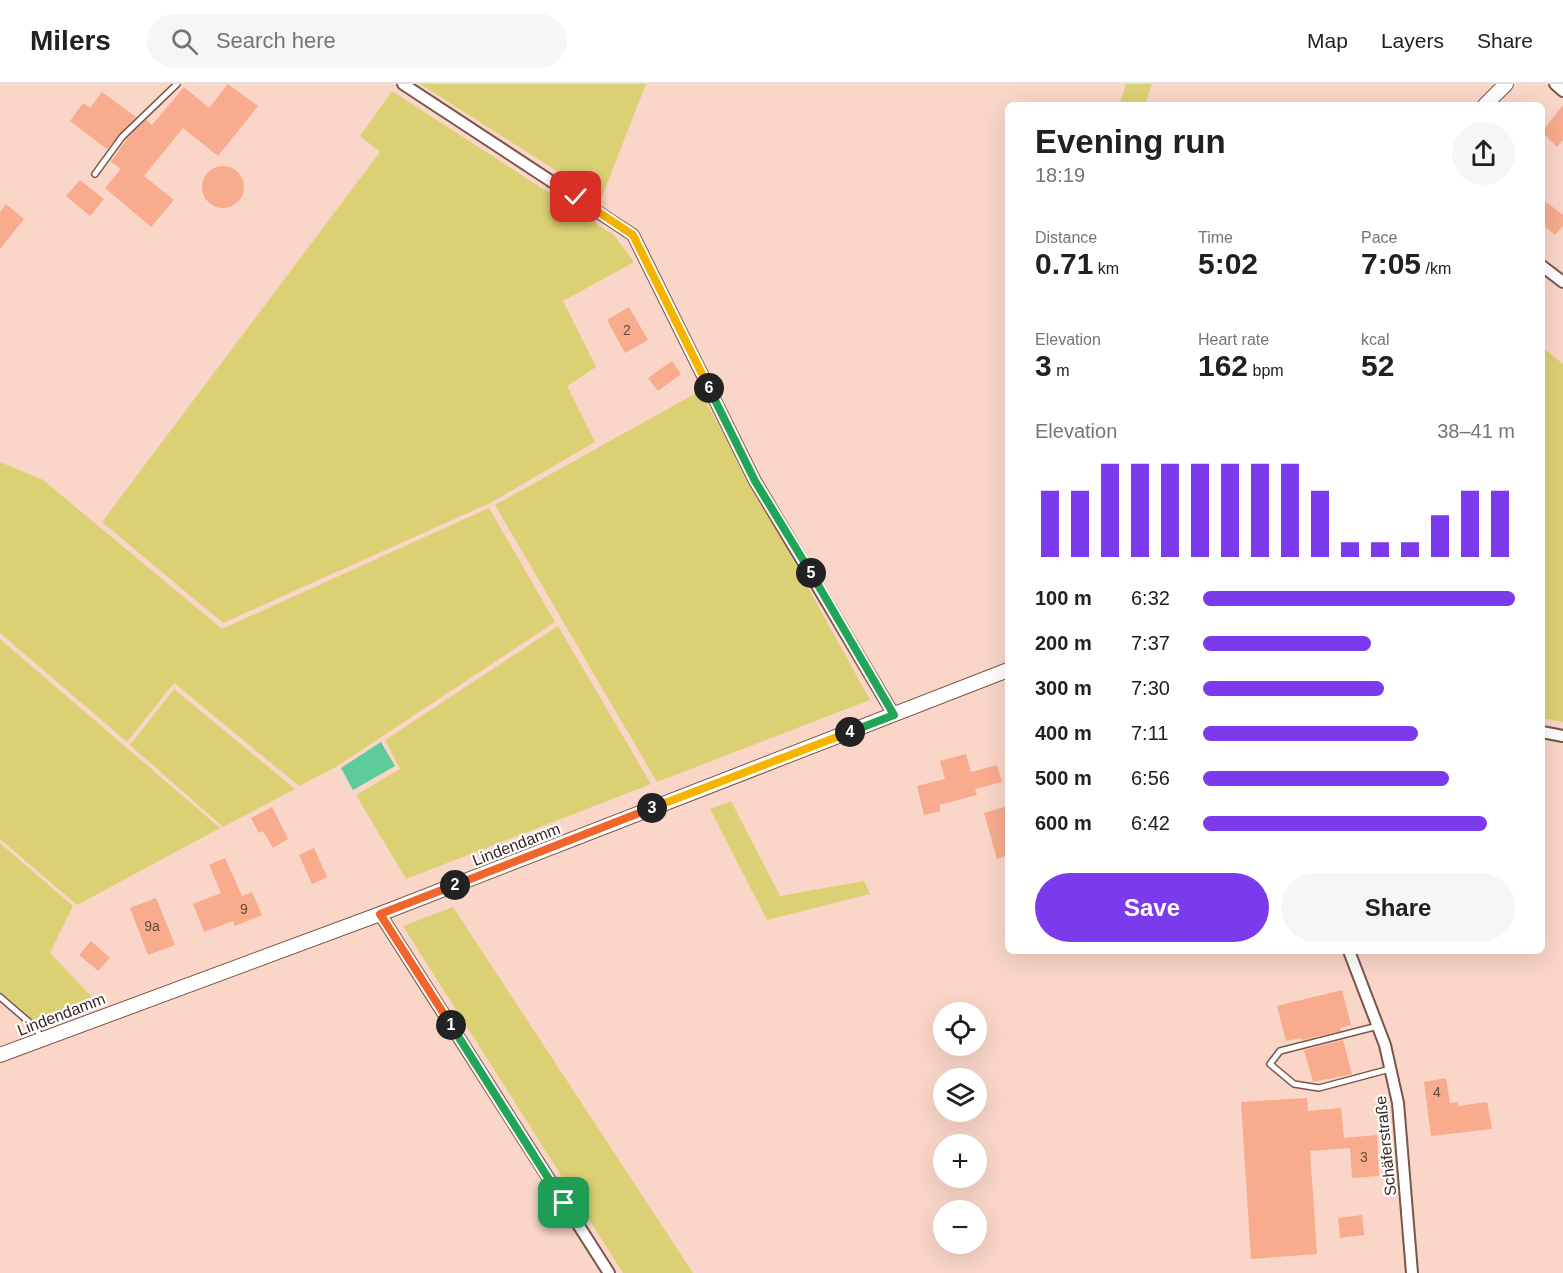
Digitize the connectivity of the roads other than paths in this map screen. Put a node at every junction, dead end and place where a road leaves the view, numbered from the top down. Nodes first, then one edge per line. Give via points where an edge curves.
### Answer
1 (177, 84) edge
2 (403, 84) edge
3 (1506, 84) edge
4 (1555, 84) edge
5 (1563, 91) edge
6 (1488, 102) edge
7 (95, 174) dead end
8 (1545, 268) edge
9 (1563, 282) edge
10 (1005, 671) edge
11 (894, 715) junction
12 (1545, 733) edge
13 (1563, 736) edge
14 (380, 914) junction
15 (1350, 954) edge
16 (0, 997) edge
17 (1378, 1026) junction
18 (41, 1039) junction
19 (0, 1055) edge
20 (1390, 1069) junction
21 (609, 1273) edge
22 (1412, 1273) edge

1 - 7 lane via 123,137
2 - 11 street via 633,235 755,481
3 - 6 street
4 - 5 street
8 - 9 street
10 - 11 street, Lindendamm
11 - 14 street, Lindendamm
12 - 13 street
14 - 18 street, Lindendamm
14 - 21 street
15 - 17 street, Schäferstraße
16 - 18 lane via 36,1028
17 - 20 street, Schäferstraße
17 - 20 lane via 1280,1052 1270,1064 1294,1083 1319,1088
18 - 19 street, Lindendamm
20 - 22 street, Schäferstraße via 1398,1103

